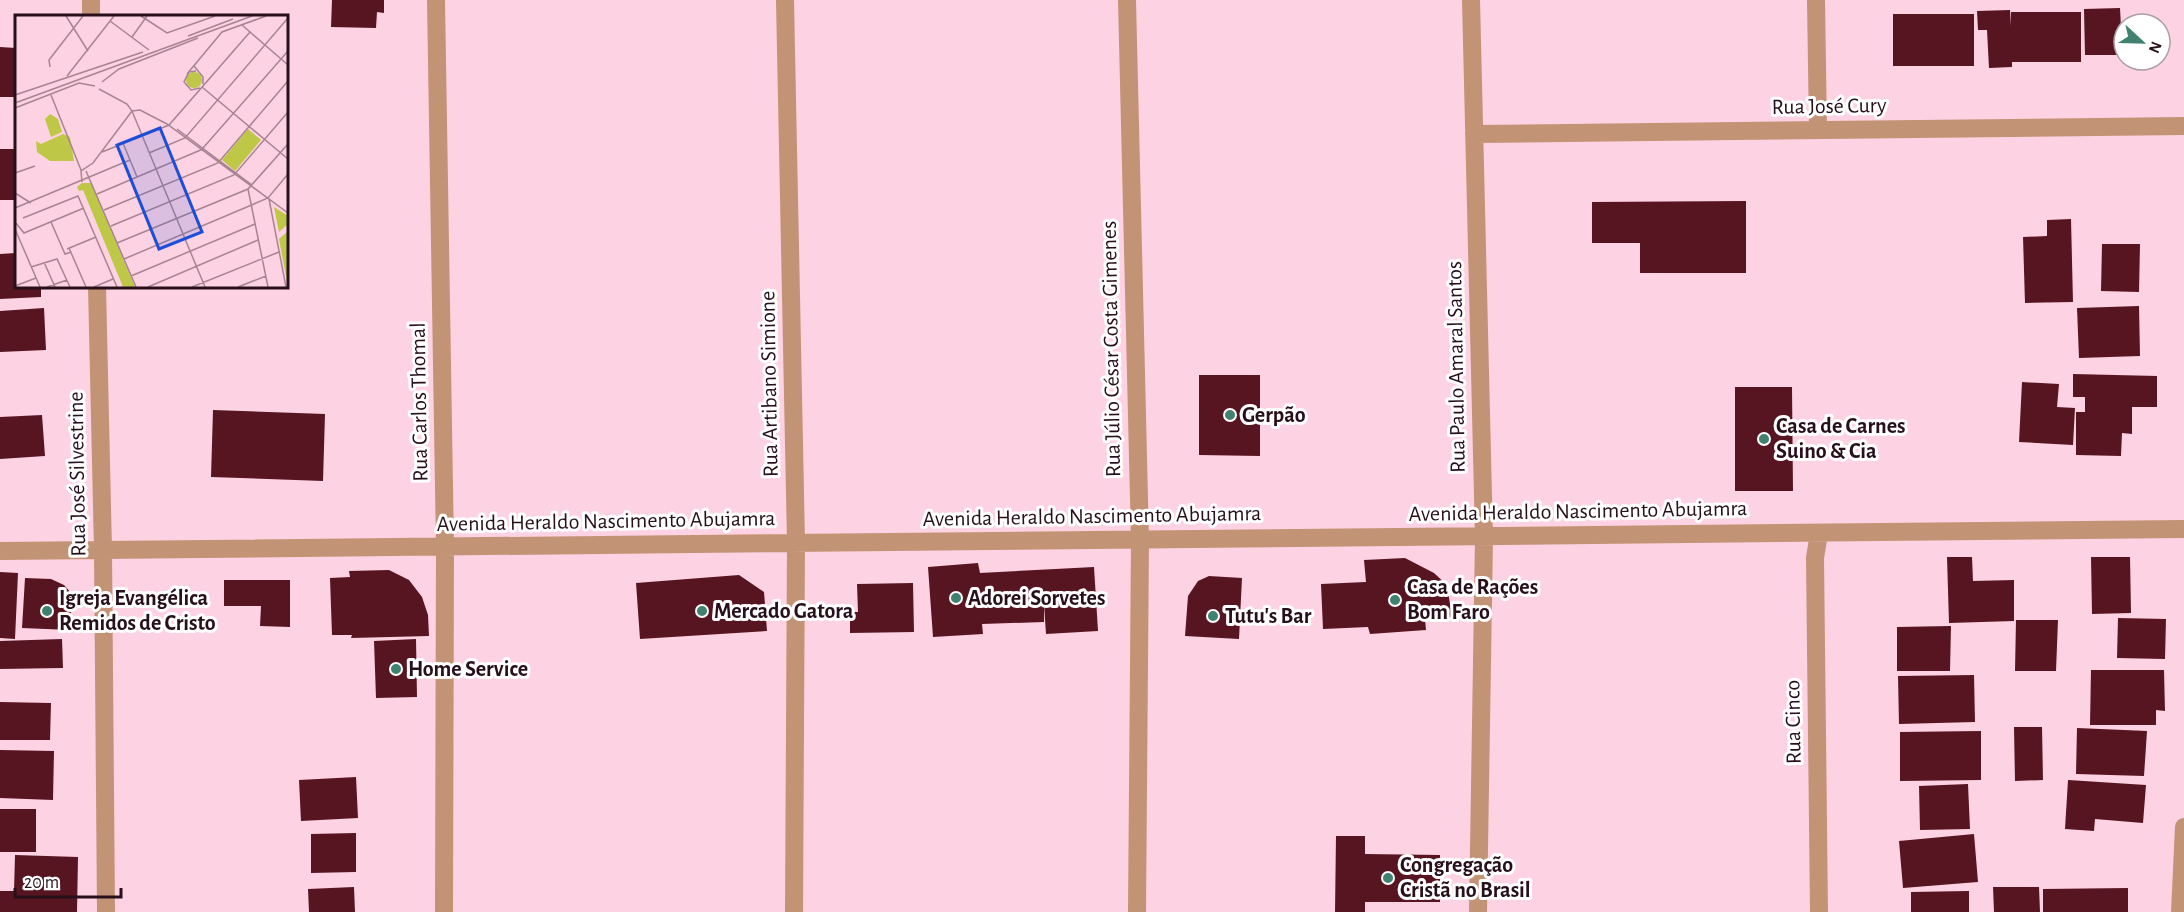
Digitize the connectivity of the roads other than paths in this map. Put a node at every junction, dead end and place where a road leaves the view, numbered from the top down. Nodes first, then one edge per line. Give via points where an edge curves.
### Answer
1 (436, 0) edge
2 (785, 0) edge
3 (1127, 0) edge
4 (1471, 0) edge
5 (1816, 0) edge
6 (2184, 126) edge
7 (1818, 130) junction
8 (1474, 134) junction
9 (97, 288) edge
10 (2184, 529) edge
11 (1819, 533) junction
12 (1484, 537) junction
13 (1140, 540) junction
14 (796, 543) junction
15 (445, 547) junction
16 (103, 550) junction
17 (0, 551) edge
18 (2184, 826) edge
19 (106, 912) edge
20 (444, 912) edge
21 (794, 912) edge
22 (1137, 912) edge
23 (1478, 912) edge
24 (1819, 912) edge
25 (2180, 912) edge

1 - 15 street, Rua Carlos Thomal
2 - 14 street, Rua Artibano Simione
3 - 13 street, Rua Júlio César Costa Gimenes
4 - 8 street, Rua Paulo Amaral Santos
5 - 7 street
6 - 7 street, Rua José Cury
7 - 8 street, Rua José Cury
8 - 12 street, Rua Paulo Amaral Santos
9 - 16 street, Rua José Silvestrine
10 - 11 street, Avenida Heraldo Nascimento Abujamra
11 - 12 street, Avenida Heraldo Nascimento Abujamra
11 - 24 street, Rua Cinco via 1815,558
12 - 13 street, Avenida Heraldo Nascimento Abujamra
12 - 23 street, Rua Paulo Amaral Santos
13 - 14 street, Avenida Heraldo Nascimento Abujamra
13 - 22 street, Rua Júlio César Costa Gimenes
14 - 15 street, Avenida Heraldo Nascimento Abujamra
14 - 21 street, Rua Artibano Simione
15 - 16 street, Avenida Heraldo Nascimento Abujamra
15 - 20 street, Rua Carlos Thomal
16 - 17 street, Avenida Heraldo Nascimento Abujamra
16 - 19 street, Rua José Silvestrine
18 - 25 street

